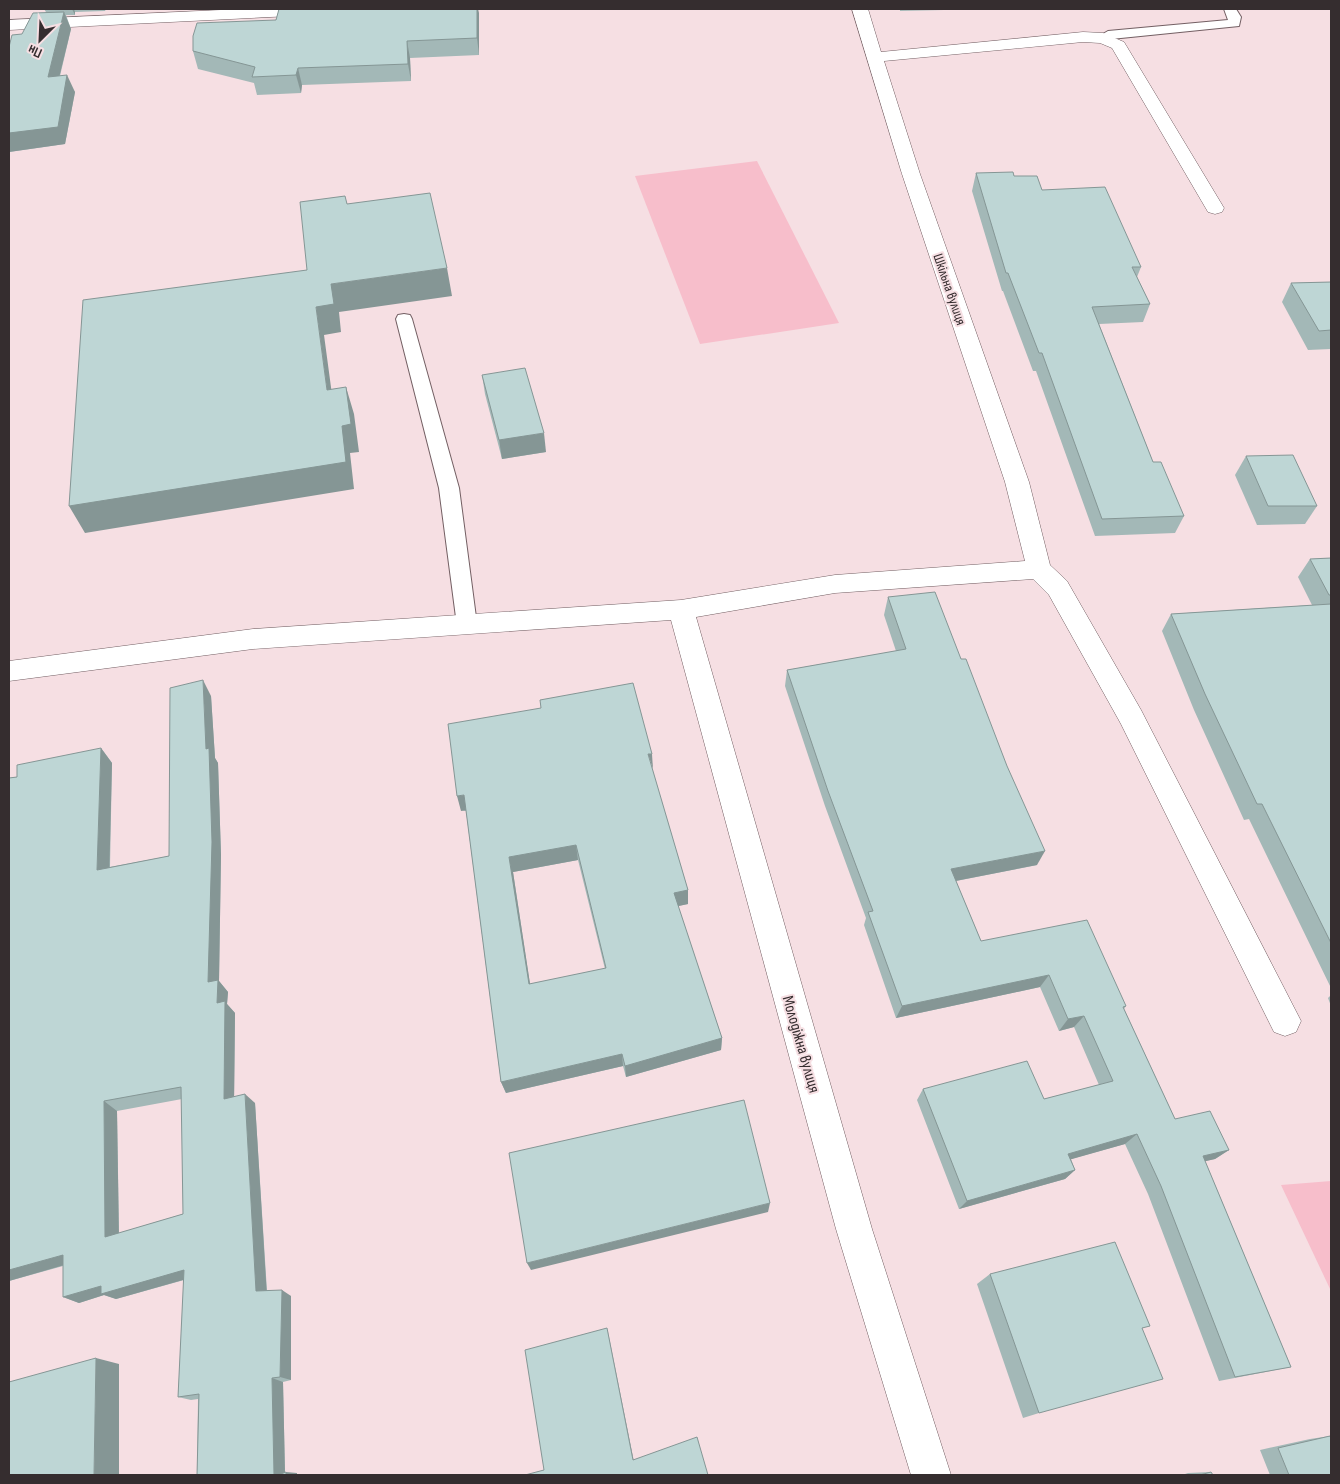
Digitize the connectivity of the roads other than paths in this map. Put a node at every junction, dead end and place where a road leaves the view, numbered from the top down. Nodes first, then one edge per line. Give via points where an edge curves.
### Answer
1 (332, 9) edge
2 (860, 9) edge
3 (1230, 9) edge
4 (9, 26) edge
5 (1103, 38) junction
6 (876, 57) junction
7 (1215, 208) dead end
8 (404, 319) dead end
9 (1039, 569) junction
10 (681, 610) junction
11 (467, 625) junction
12 (9, 671) edge
13 (1285, 1021) dead end
14 (931, 1475) edge

1 - 4 street
2 - 6 street, Шкільна вулиця
3 - 5 lane via 1235,17 1234,23
5 - 6 street
5 - 7 street via 1118,45
6 - 9 street, Шкільна вулиця via 911,174 1017,482
8 - 11 lane via 449,488
9 - 10 street via 835,584
9 - 13 street via 1058,588 1131,718
10 - 11 street
10 - 14 street, Молодіжна вулиця via 854,1229
11 - 12 street via 253,639

